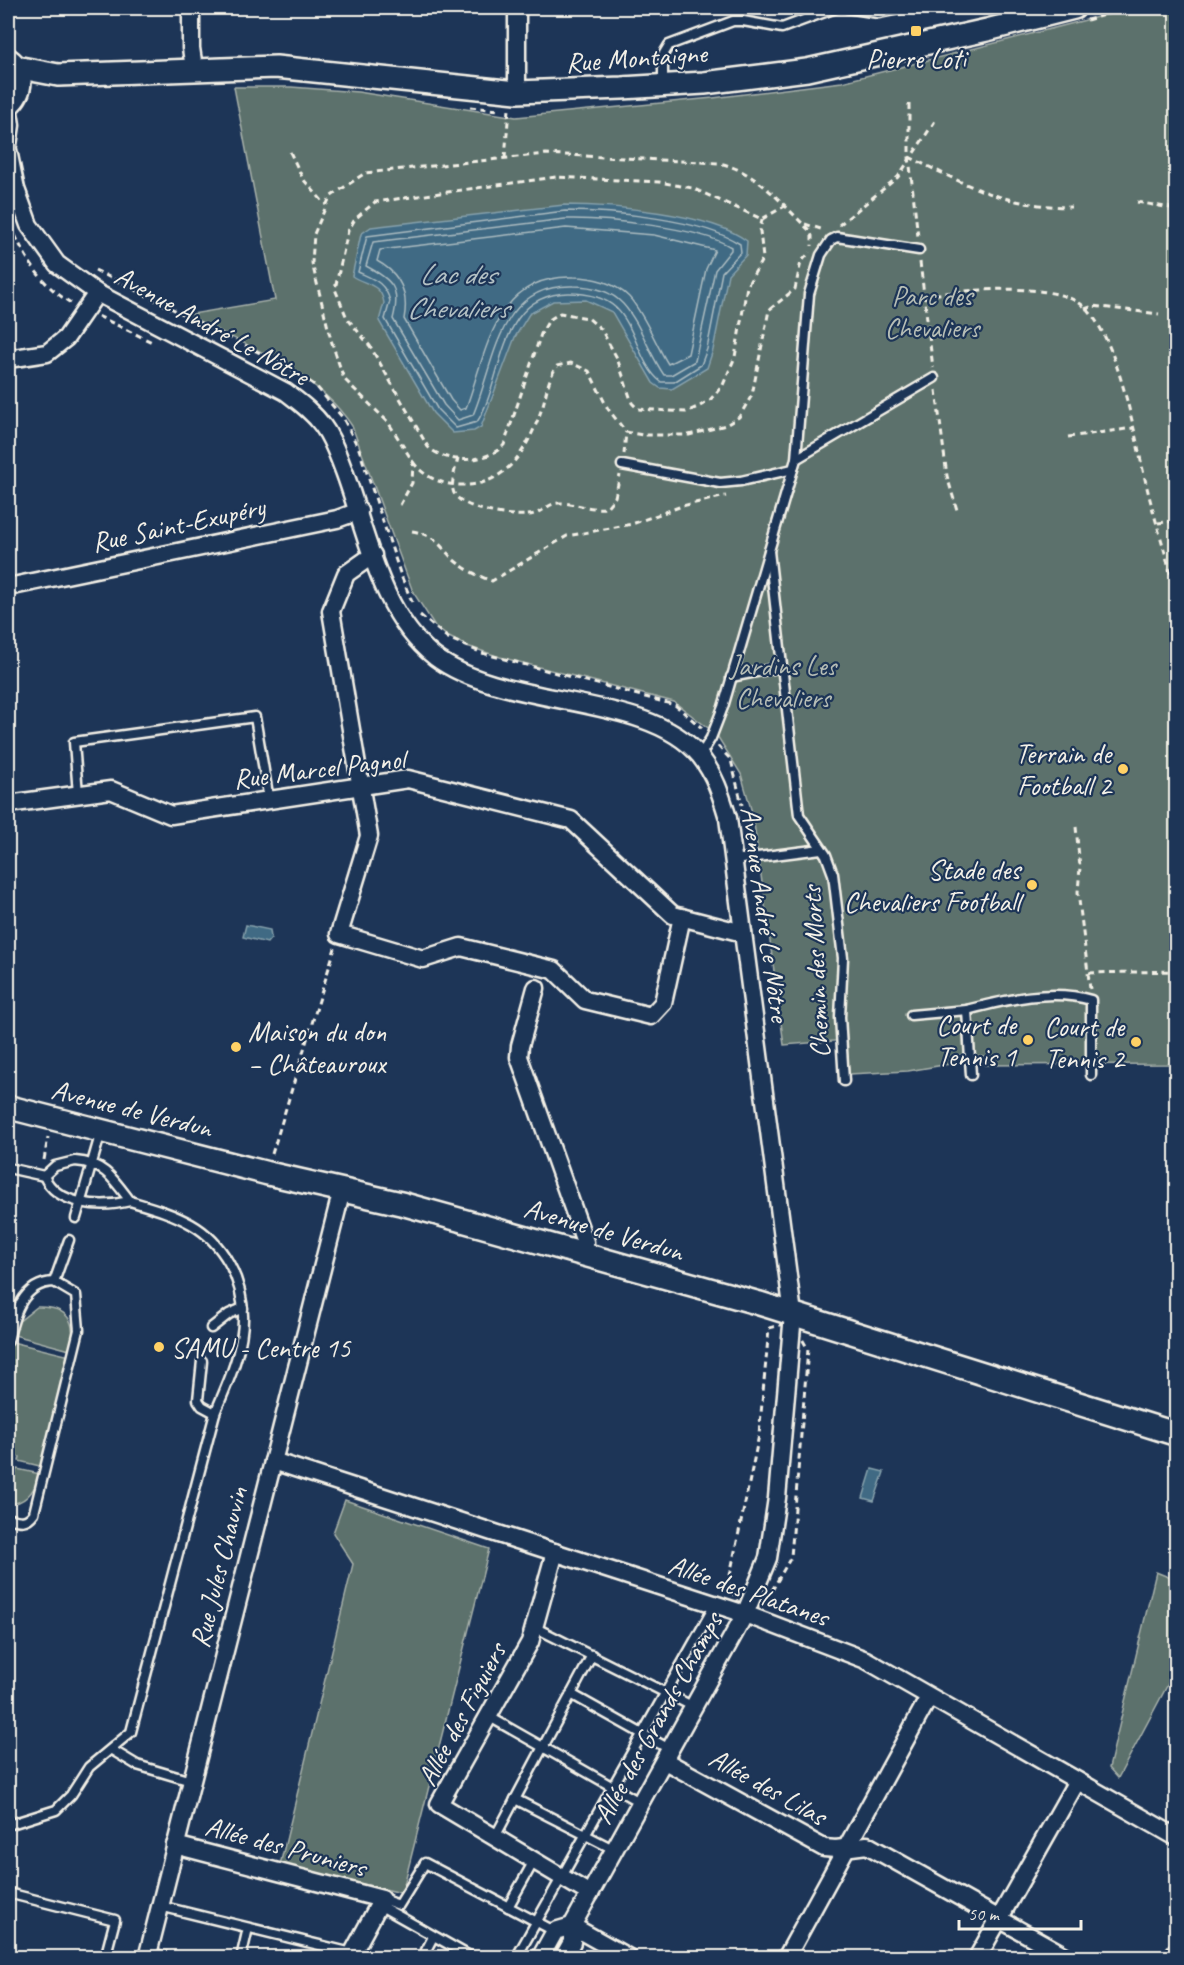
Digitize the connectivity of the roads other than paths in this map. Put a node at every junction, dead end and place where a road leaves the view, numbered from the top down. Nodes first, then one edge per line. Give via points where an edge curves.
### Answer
1 (191, 8) edge
2 (517, 8) edge
3 (837, 8) edge
4 (847, 8) edge
5 (904, 8) edge
6 (1074, 8) edge
7 (12, 63) edge
8 (194, 68) junction
9 (58, 75) junction
10 (663, 85) junction
11 (513, 92) junction
12 (11, 101) edge
13 (8, 147) edge
14 (919, 250) road end
15 (97, 293) junction
16 (8, 359) edge
17 (934, 378) road end
18 (796, 459) junction
19 (622, 465) road end
20 (793, 469) junction
21 (359, 511) junction
22 (768, 548) junction
23 (373, 555) junction
24 (8, 587) edge
25 (782, 667) junction
26 (731, 677) junction
27 (700, 756) junction
28 (360, 788) junction
29 (78, 794) junction
30 (269, 800) junction
31 (8, 804) edge
32 (821, 849) junction
33 (734, 860) junction
34 (682, 917) junction
35 (743, 933) junction
36 (536, 988) dead end
37 (967, 1010) junction
38 (911, 1014) dead end
39 (1091, 1075) dead end
40 (971, 1076) dead end
41 (844, 1081) dead end
42 (8, 1107) edge
43 (101, 1132) junction
44 (92, 1162) junction
45 (8, 1168) edge
46 (44, 1176) junction
47 (342, 1190) junction
48 (81, 1201) junction
49 (130, 1201) junction
50 (76, 1218) dead end
51 (69, 1240) dead end
52 (584, 1254) junction
53 (54, 1282) junction
54 (243, 1308) junction
55 (792, 1318) junction
56 (211, 1328) dead end
57 (8, 1341) edge
58 (202, 1361) dead end
59 (215, 1413) junction
60 (1176, 1434) edge
61 (273, 1461) junction
62 (8, 1518) edge
63 (555, 1552) junction
64 (716, 1605) junction
65 (745, 1614) junction
66 (534, 1627) junction
67 (592, 1655) junction
68 (571, 1694) junction
69 (666, 1694) junction
70 (929, 1697) junction
71 (694, 1707) junction
72 (488, 1716) junction
73 (643, 1735) junction
74 (543, 1745) junction
75 (112, 1750) junction
76 (668, 1755) junction
77 (191, 1781) junction
78 (1077, 1781) junction
79 (613, 1787) junction
80 (515, 1799) junction
81 (641, 1803) junction
82 (8, 1825) edge
83 (586, 1835) junction
84 (495, 1837) junction
85 (1176, 1837) edge
86 (175, 1845) junction
87 (849, 1846) junction
88 (615, 1850) junction
89 (534, 1860) junction
90 (561, 1877) junction
91 (8, 1893) edge
92 (590, 1894) junction
93 (381, 1902) junction
94 (160, 1906) junction
95 (508, 1907) junction
96 (999, 1918) junction
97 (537, 1922) junction
98 (249, 1928) junction
99 (555, 1931) junction
100 (572, 1934) junction
101 (433, 1938) junction
102 (1176, 1951) edge
103 (147, 1955) edge
104 (351, 1955) edge
105 (105, 1958) edge
106 (170, 1958) edge
107 (241, 1958) edge
108 (422, 1958) edge
109 (473, 1958) edge
110 (516, 1958) edge
111 (540, 1958) edge
112 (563, 1958) edge
113 (629, 1958) edge
114 (786, 1958) edge
115 (977, 1958) edge
116 (1069, 1958) edge
117 (1173, 1958) edge

1 - 8 street
2 - 11 street
3 - 10 lane via 782,28 733,21 669,45 663,55
4 - 5 lane via 878,13
6 - 10 street, Rue Montaigne via 807,70
7 - 9 street, Rue Montaigne
7 - 12 street via 20,75
8 - 9 street, Rue Montaigne
8 - 11 street, Rue Montaigne via 276,67
9 - 12 street, Rue Montaigne
10 - 11 street, Rue Montaigne
12 - 13 street, Avenue André Le Nôtre
13 - 15 street, Avenue André Le Nôtre via 16,189 29,225 57,264
14 - 18 lane via 831,237 809,294
15 - 16 street via 66,338 48,353
15 - 21 street, Avenue André Le Nôtre via 286,392 314,414 332,441
17 - 18 lane
18 - 20 lane
19 - 20 lane via 720,483
20 - 22 lane
21 - 23 street, Avenue André Le Nôtre
21 - 24 street, Rue Saint-Exupéry via 337,519
22 - 25 lane, Chemin des Morts
22 - 26 lane
23 - 27 street, Avenue André Le Nôtre via 396,610 416,640 463,675 649,721 687,743
23 - 28 street via 346,574 331,610
25 - 26 lane
25 - 32 lane, Chemin des Morts via 799,814
26 - 27 lane via 711,738
27 - 33 street, Avenue André Le Nôtre via 717,782 728,818
28 - 30 street, Rue Marcel Pagnol
28 - 34 street, Rue Marcel Pagnol via 408,779 571,820 673,915
28 - 34 street via 369,836 339,934 423,959 461,947 554,970 585,1000 651,1016 663,1003
29 - 30 street, Rue Marcel Pagnol via 111,790 171,815
29 - 30 lane via 74,742 255,717
29 - 31 street, Rue Marcel Pagnol
32 - 33 lane
32 - 41 lane, Chemin des Morts via 833,874 840,927
33 - 35 street, Avenue André Le Nôtre
34 - 35 street, Rue Marcel Pagnol
35 - 55 street, Avenue André Le Nôtre
36 - 52 street via 519,1057 585,1242
37 - 38 lane
37 - 39 lane via 995,1001 1065,995 1091,1000
37 - 40 lane
42 - 43 main road, Avenue de Verdun
43 - 44 lane
43 - 47 main road, Avenue de Verdun
44 - 46 lane via 55,1166
44 - 48 lane
44 - 49 lane via 111,1176
45 - 46 lane
46 - 48 lane via 49,1188 59,1196
47 - 52 main road, Avenue de Verdun via 403,1203
47 - 61 street, Rue Jules Chauvin
48 - 49 lane via 106,1205
48 - 50 lane
49 - 54 lane via 192,1224 220,1247 237,1279
51 - 53 lane
52 - 55 main road, Avenue de Verdun
53 - 57 lane via 33,1287 23,1297
53 - 62 lane via 76,1294 79,1330 34,1513 22,1522
54 - 56 lane
54 - 59 lane via 244,1330
55 - 60 main road, Avenue de Verdun
55 - 65 street, Allée des Grands Champs via 769,1548
58 - 59 lane via 198,1400
59 - 75 lane via 131,1732
61 - 63 street, Allée des Platanes
61 - 77 street, Rue Jules Chauvin
63 - 64 street, Allée des Platanes
63 - 66 street, Allée des Figuiers
64 - 65 street, Allée des Platanes
64 - 69 lane
65 - 70 street, Allée des Platanes via 866,1660
65 - 71 street, Allée des Grands Champs
66 - 67 lane
66 - 72 street, Allée des Figuiers via 530,1642
67 - 68 lane
67 - 69 lane
68 - 73 lane
68 - 74 lane
69 - 71 lane
69 - 73 lane
70 - 78 street, Allée des Platanes
70 - 87 street
71 - 76 street, Allée des Grands Champs
72 - 74 lane
72 - 84 street, Allée des Figuiers via 439,1804
73 - 76 lane
73 - 79 lane
74 - 79 lane
74 - 80 lane
75 - 77 lane via 136,1765
75 - 82 lane via 89,1767 56,1810
76 - 81 street, Allée des Grands Champs
76 - 87 street, Allée des Lilas via 824,1848
77 - 86 street, Rue Jules Chauvin
78 - 85 street, Allée des Platanes
78 - 96 street
79 - 81 lane
79 - 83 lane
80 - 83 lane
80 - 84 lane
81 - 88 street, Allée des Grands Champs
83 - 88 lane
83 - 90 lane
84 - 89 street, Allée des Figuiers
86 - 93 street, Allée des Pruniers
86 - 94 street, Rue Jules Chauvin
87 - 96 street, Allée des Lilas via 867,1845
87 - 114 street
88 - 92 street, Allée des Grands Champs
89 - 90 street, Allée des Figuiers
89 - 95 lane
90 - 92 street, Allée des Figuiers
90 - 97 lane
91 - 105 lane via 115,1920
92 - 100 street, Allée des Grands Champs
93 - 95 lane via 399,1905 424,1863
93 - 101 lane
93 - 104 street
94 - 98 lane
94 - 103 street, Rue Jules Chauvin
95 - 97 lane
96 - 115 street
96 - 116 street, Allée des Lilas
97 - 99 lane
97 - 110 lane
98 - 104 lane
98 - 107 lane
99 - 100 street
99 - 111 street
100 - 112 street, Allée des Grands Champs
100 - 113 street
101 - 108 lane
101 - 109 lane
102 - 117 street
103 - 106 lane

